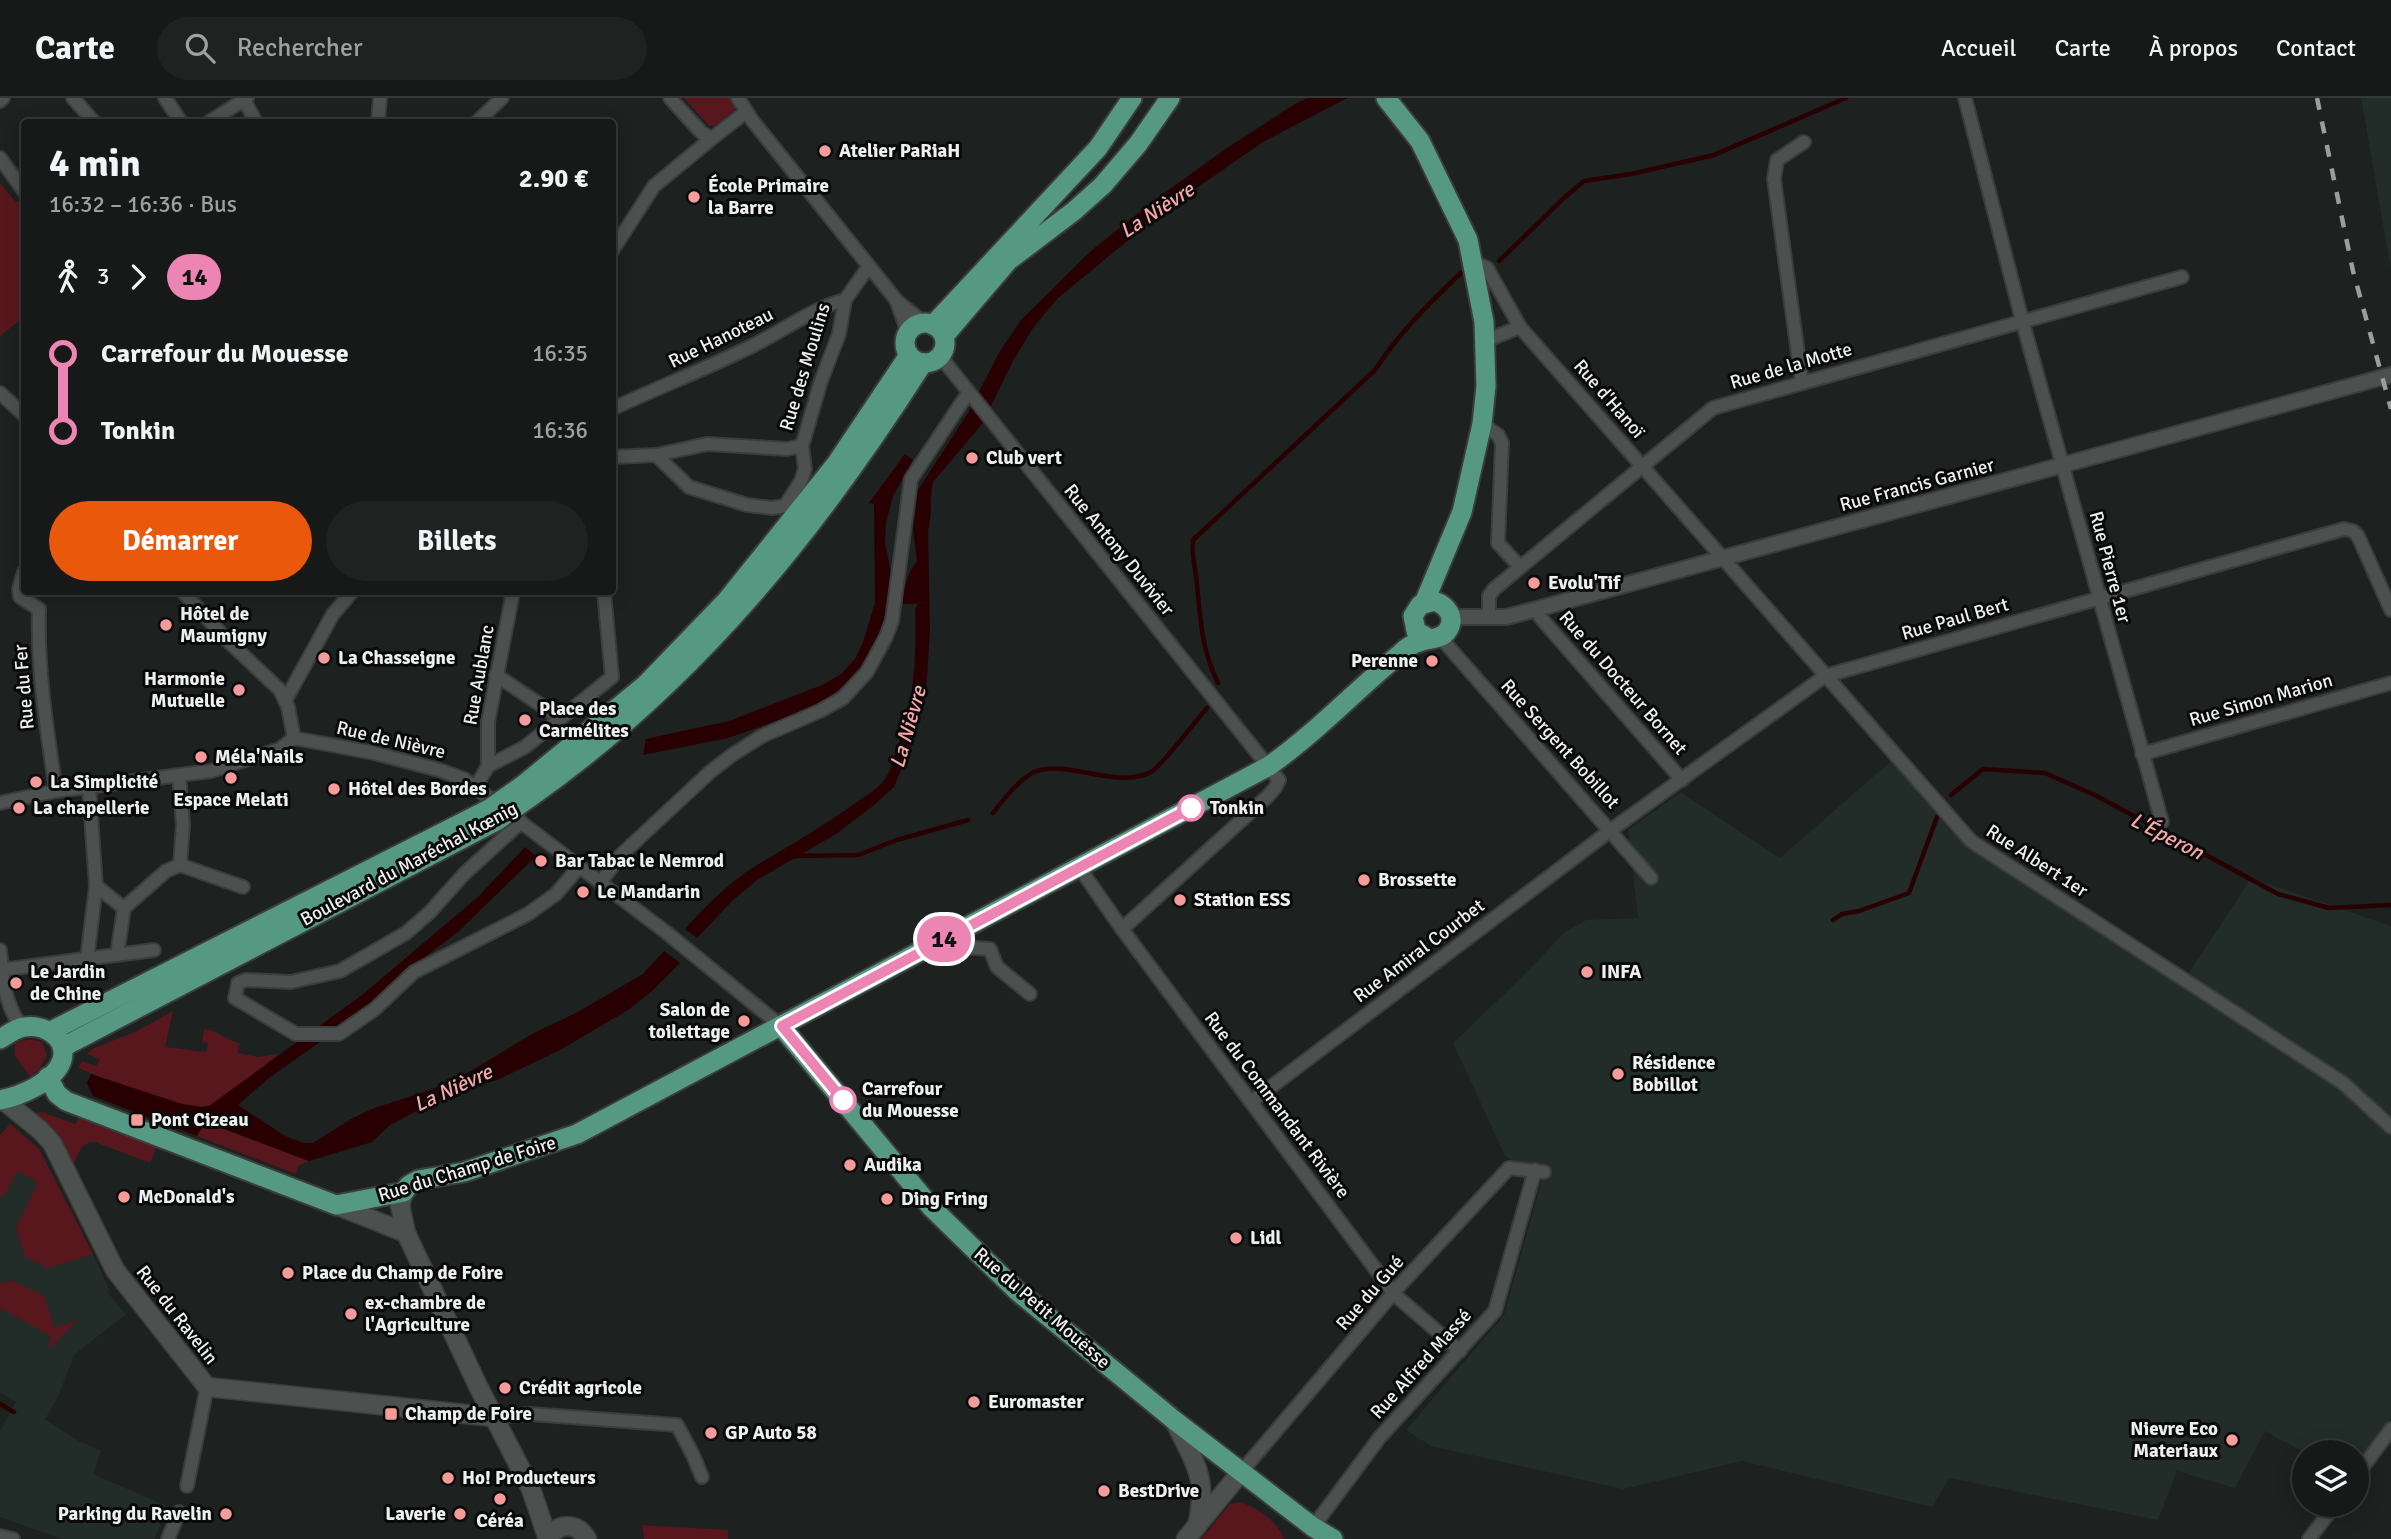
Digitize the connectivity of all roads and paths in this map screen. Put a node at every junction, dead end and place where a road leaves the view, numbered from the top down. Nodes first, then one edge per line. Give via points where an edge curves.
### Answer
1 (73, 98) edge
2 (165, 98) edge
3 (380, 98) edge
4 (502, 98) edge
5 (670, 98) edge
6 (1132, 98) edge
7 (1170, 98) edge
8 (1386, 98) edge
9 (1965, 98) edge
10 (246, 99) edge
11 (743, 103) edge
12 (91, 119) edge
13 (179, 119) edge
14 (214, 119) edge
15 (255, 119) edge
16 (378, 119) edge
17 (480, 119) edge
18 (711, 139) junction
19 (1804, 142) dead end
20 (0, 158) edge
21 (21, 187) edge
22 (616, 245) edge
23 (1474, 262) junction
24 (869, 266) junction
25 (2182, 277) dead end
26 (845, 300) junction
27 (2022, 320) junction
28 (1520, 327) junction
29 (927, 329) junction
30 (1485, 341) junction
31 (924, 358) junction
32 (2391, 375) edge
33 (1802, 383) junction
34 (0, 393) edge
35 (968, 393) junction
36 (616, 407) edge
37 (21, 412) edge
38 (1482, 424) junction
39 (802, 446) junction
40 (656, 455) junction
41 (616, 457) edge
42 (2062, 465) junction
43 (1641, 466) junction
44 (1447, 548) junction
45 (1722, 559) junction
46 (1520, 567) junction
47 (21, 583) edge
48 (186, 595) edge
49 (349, 595) edge
50 (512, 595) edge
51 (604, 595) edge
52 (2098, 597) junction
53 (1424, 603) junction
54 (1537, 610) junction
55 (2391, 610) edge
56 (1448, 611) junction
57 (1489, 617) junction
58 (1413, 621) junction
59 (1435, 638) junction
60 (496, 675) junction
61 (1825, 676) junction
62 (2391, 683) edge
63 (1354, 692) junction
64 (285, 701) junction
65 (560, 718) junction
66 (294, 738) junction
67 (2142, 754) junction
68 (488, 766) junction
69 (1269, 766) junction
70 (179, 775) junction
71 (1682, 780) junction
72 (89, 787) junction
73 (475, 788) junction
74 (56, 791) junction
75 (0, 803) edge
76 (494, 815) junction
77 (521, 822) junction
78 (2162, 822) dead end
79 (1611, 830) junction
80 (180, 865) junction
81 (579, 867) junction
82 (1079, 867) junction
83 (1651, 878) dead end
84 (600, 883) junction
85 (96, 886) junction
86 (243, 887) dead end
87 (124, 908) junction
88 (1122, 929) junction
89 (931, 945) junction
90 (0, 950) edge
91 (154, 950) dead end
92 (117, 955) junction
93 (87, 959) junction
94 (1, 970) edge
95 (1030, 994) dead end
96 (782, 1026) junction
97 (22, 1027) junction
98 (51, 1031) junction
99 (0, 1039) edge
100 (63, 1047) junction
101 (48, 1077) junction
102 (1, 1100) edge
103 (1251, 1102) junction
104 (2391, 1127) edge
105 (1539, 1171) joint
106 (404, 1192) junction
107 (337, 1205) junction
108 (406, 1233) junction
109 (1394, 1294) junction
110 (1460, 1351) junction
111 (478, 1386) junction
112 (207, 1387) junction
113 (453, 1412) junction
114 (494, 1417) junction
115 (1174, 1420) junction
116 (2391, 1429) edge
117 (2369, 1459) edge
118 (1241, 1472) junction
119 (702, 1477) dead end
120 (187, 1486) dead end
121 (531, 1489) junction
122 (179, 1512) dead end
123 (2326, 1517) edge
124 (565, 1526) junction
125 (1192, 1532) edge
126 (1309, 1533) edge
127 (0, 1535) edge
128 (13, 1539) edge
129 (168, 1539) edge
130 (548, 1539) edge
131 (587, 1539) edge
132 (1333, 1539) edge
133 (2309, 1539) edge

1 - 12 street
2 - 13 street
3 - 16 street
4 - 17 street
5 - 18 street
6 - 29 main road via 1098,148
7 - 29 main road via 1103,185
8 - 23 main road via 1420,141
9 - 27 street, Rue Pierre 1er
10 - 14 street
10 - 15 street
11 - 18 street
11 - 24 street
18 - 22 street via 654,186
19 - 33 street via 1777,160 1774,179
20 - 21 street
23 - 28 street, Rue d'Hanoï via 1487,268
23 - 30 main road
24 - 26 street
24 - 29 street via 897,302
25 - 27 street, Rue de la Motte
26 - 36 street, Rue Hanoteau via 828,304 712,366
26 - 39 street, Rue des Moulins via 839,334
27 - 33 street, Rue de la Motte
27 - 42 street, Rue Pierre 1er
28 - 30 street
28 - 43 street, Rue d'Hanoï
29 - 31 main road via 945,347
29 - 31 main road via 905,344
30 - 38 main road
31 - 35 street, Rue Antony Duvivier
31 - 76 main road, Boulevard du Maréchal Kœnig, bridge via 727,600 645,685 528,791
32 - 42 street, Rue Francis Garnier
33 - 43 street, Rue de la Motte via 1713,408
34 - 37 street
35 - 69 street, Rue Antony Duvivier
35 - 84 street via 911,479 892,621 867,672 844,698 761,736 710,772 621,855
38 - 44 main road via 1462,512
38 - 46 street via 1502,443 1498,543
39 - 40 street via 707,444
39 - 40 street, Rue des Moulins via 805,469 801,481 785,506 772,508 689,487
40 - 41 street
42 - 45 street, Rue Francis Garnier
42 - 52 street, Rue Pierre 1er
43 - 45 street, Rue d'Hanoï
43 - 46 street, Rue de la Motte
44 - 53 main road
44 - 56 main road via 1443,582
45 - 54 street, Rue Francis Garnier
45 - 61 street, Rue Albert 1er
46 - 57 street, Rue de la Motte via 1491,592
47 - 74 street, Rue du Fer via 20,597 39,608 38,640
48 - 64 street
49 - 64 street via 333,614
50 - 60 street, Rue Aublanc
51 - 65 street via 612,677
52 - 55 street, Rue Paul Bert via 2350,529 2358,536
52 - 61 street, Rue Paul Bert
52 - 67 street, Rue Pierre 1er
53 - 56 main road via 1434,601
53 - 58 main road
54 - 57 street, Rue Francis Garnier
54 - 71 street, Rue du Docteur Bornet
56 - 57 street, Rue Francis Garnier
56 - 59 main road via 1450,627
58 - 59 main road via 1416,631
58 - 63 main road
59 - 63 main road via 1404,650
59 - 79 street, Rue Sergent Bobillot
60 - 65 street
60 - 68 street, Rue Aublanc via 488,722
61 - 71 street, Rue Paul Bert
61 - 104 street, Rue Albert 1er via 1970,841 2343,1083
62 - 67 street, Rue Simon Marion
63 - 69 main road, Rue du Champ de Foire
64 - 66 street
65 - 68 street via 525,747
66 - 70 street via 267,754 211,771
66 - 73 street, Rue de Nièvre via 422,764 464,779
67 - 78 street, Rue Pierre 1er
68 - 73 street
69 - 82 main road, Rue du Champ de Foire
69 - 88 street via 1279,780 1275,788
70 - 72 street
70 - 80 street
71 - 79 street, Rue Paul Bert
72 - 74 street
72 - 85 street
73 - 77 street, Rue de Nièvre
74 - 75 street
76 - 98 main road, Boulevard du Maréchal Kœnig
76 - 100 main road, Boulevard du Maréchal Kœnig
77 - 81 street, Rue de Nièvre
77 - 81 street via 406,933 340,971 291,982 238,983 235,998 296,1034 339,1034 375,1009 414,972 528,914 556,894
79 - 83 street, Rue Sergent Bobillot
79 - 103 street, Rue Amiral Courbet
80 - 86 street
80 - 87 street via 166,871
81 - 84 street, Rue de Nièvre
82 - 88 street, Rue du Commandant Rivière
82 - 89 main road, Rue du Champ de Foire
84 - 96 street, Rue de Nièvre
85 - 87 street
85 - 93 street
87 - 92 street
88 - 103 street, Rue du Commandant Rivière
89 - 95 street via 990,949 997,967
89 - 96 main road, Rue du Champ de Foire
90 - 94 street
91 - 92 street
92 - 93 street
93 - 94 street
94 - 97 street via 6,999
96 - 106 main road, Rue du Champ de Foire via 578,1134 464,1172 418,1180
96 - 115 main road, Rue du Petit Mouësse via 931,1207 1017,1291
97 - 98 main road
97 - 99 main road
98 - 100 main road
100 - 101 main road via 57,1070
101 - 102 main road
101 - 107 main road, Rue du Champ de Foire via 66,1101
102 - 112 main road, Rue du Ravelin via 52,1143 115,1270
103 - 109 street, Rue du Commandant Rivière
105 - 109 street, Rue du Gué via 1510,1168
105 - 110 street, Rue Alfred Massé via 1494,1311
106 - 107 main road, Rue du Champ de Foire
106 - 108 main road via 400,1205
107 - 108 main road, Rue du Champ de Foire
108 - 111 main road
109 - 110 street, Rue du Commandant Rivière
109 - 118 street, Rue du Gué
110 - 126 street, Rue Alfred Massé via 1380,1437
111 - 113 main road
111 - 114 main road
112 - 113 main road, Rue du Ravelin
112 - 120 street
113 - 114 main road, Rue du Ravelin
114 - 119 street via 530,1414 677,1425
114 - 121 main road
115 - 118 main road, Rue du Petit Mouësse
115 - 125 main road via 1202,1478 1203,1504
116 - 117 street
118 - 125 main road
118 - 126 main road, Rue du Petit Mouësse
121 - 124 main road
121 - 130 main road
122 - 129 street
123 - 133 street
124 - 130 main road
124 - 131 main road via 577,1528
126 - 132 main road, Rue du Petit Mouësse
127 - 128 street

